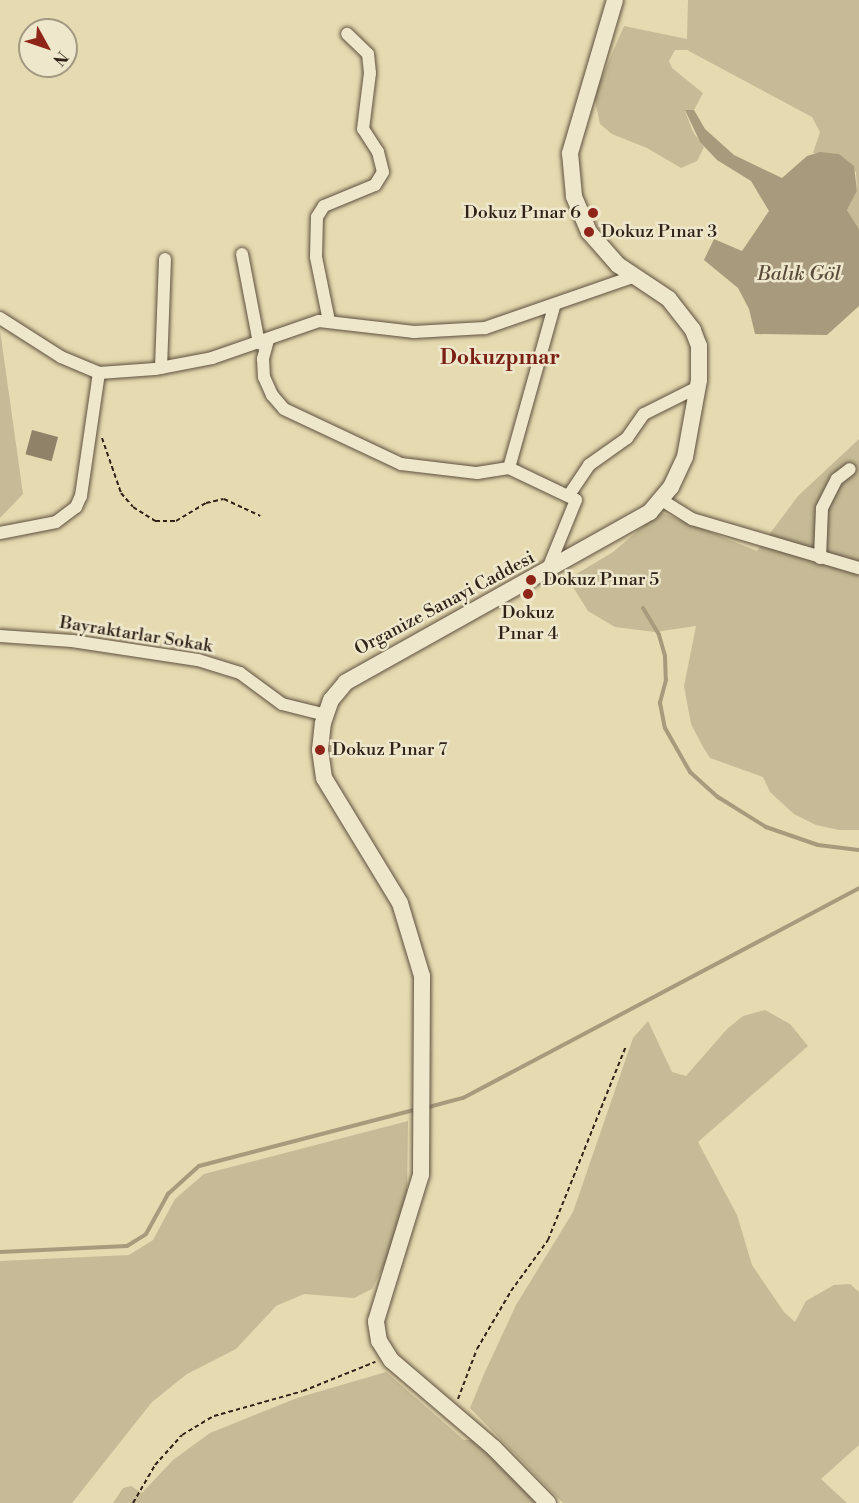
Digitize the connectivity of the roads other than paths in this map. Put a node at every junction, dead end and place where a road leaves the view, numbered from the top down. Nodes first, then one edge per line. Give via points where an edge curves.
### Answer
1 (615, 0) edge
2 (347, 34) dead end
3 (242, 255) dead end
4 (165, 259) dead end
5 (634, 276) junction
6 (554, 307) junction
7 (0, 318) edge
8 (329, 321) junction
9 (263, 342) junction
10 (161, 368) junction
11 (99, 373) junction
12 (698, 387) junction
13 (508, 468) junction
14 (850, 469) dead end
15 (568, 495) junction
16 (660, 499) junction
17 (0, 534) edge
18 (820, 558) junction
19 (859, 567) edge
20 (547, 571) junction
21 (0, 636) edge
22 (326, 715) junction
23 (548, 1503) edge

1 - 5 street, Organize Sanayi Caddesi via 570,153 574,196 590,232 618,265
2 - 8 street via 368,54 370,73 363,129 378,152 383,172 375,185 324,206 317,217 316,257
3 - 9 street
4 - 10 street
5 - 6 street
5 - 12 street, Organize Sanayi Caddesi via 669,299 693,330 699,346
6 - 8 street via 485,328 414,332
6 - 13 street
7 - 11 street via 61,357
8 - 9 street via 292,327
9 - 10 street
9 - 13 street via 264,378 284,409 401,464 477,473
10 - 11 street
11 - 17 street via 81,496 76,507 56,522
12 - 15 street via 644,414 627,438 589,465
12 - 16 street, Organize Sanayi Caddesi via 685,457
13 - 15 street
14 - 18 street via 832,486 822,508
15 - 20 street via 576,500
16 - 18 street via 692,519
16 - 20 street, Organize Sanayi Caddesi via 650,512
18 - 19 street
20 - 22 street, Organize Sanayi Caddesi via 365,668 346,682
21 - 22 street, Bayraktarlar Sokak via 72,641 198,660 240,674 282,704
22 - 23 street, Organize Sanayi Caddesi via 320,750 324,778 400,903 422,976 421,1175 376,1322 379,1341 388,1355

